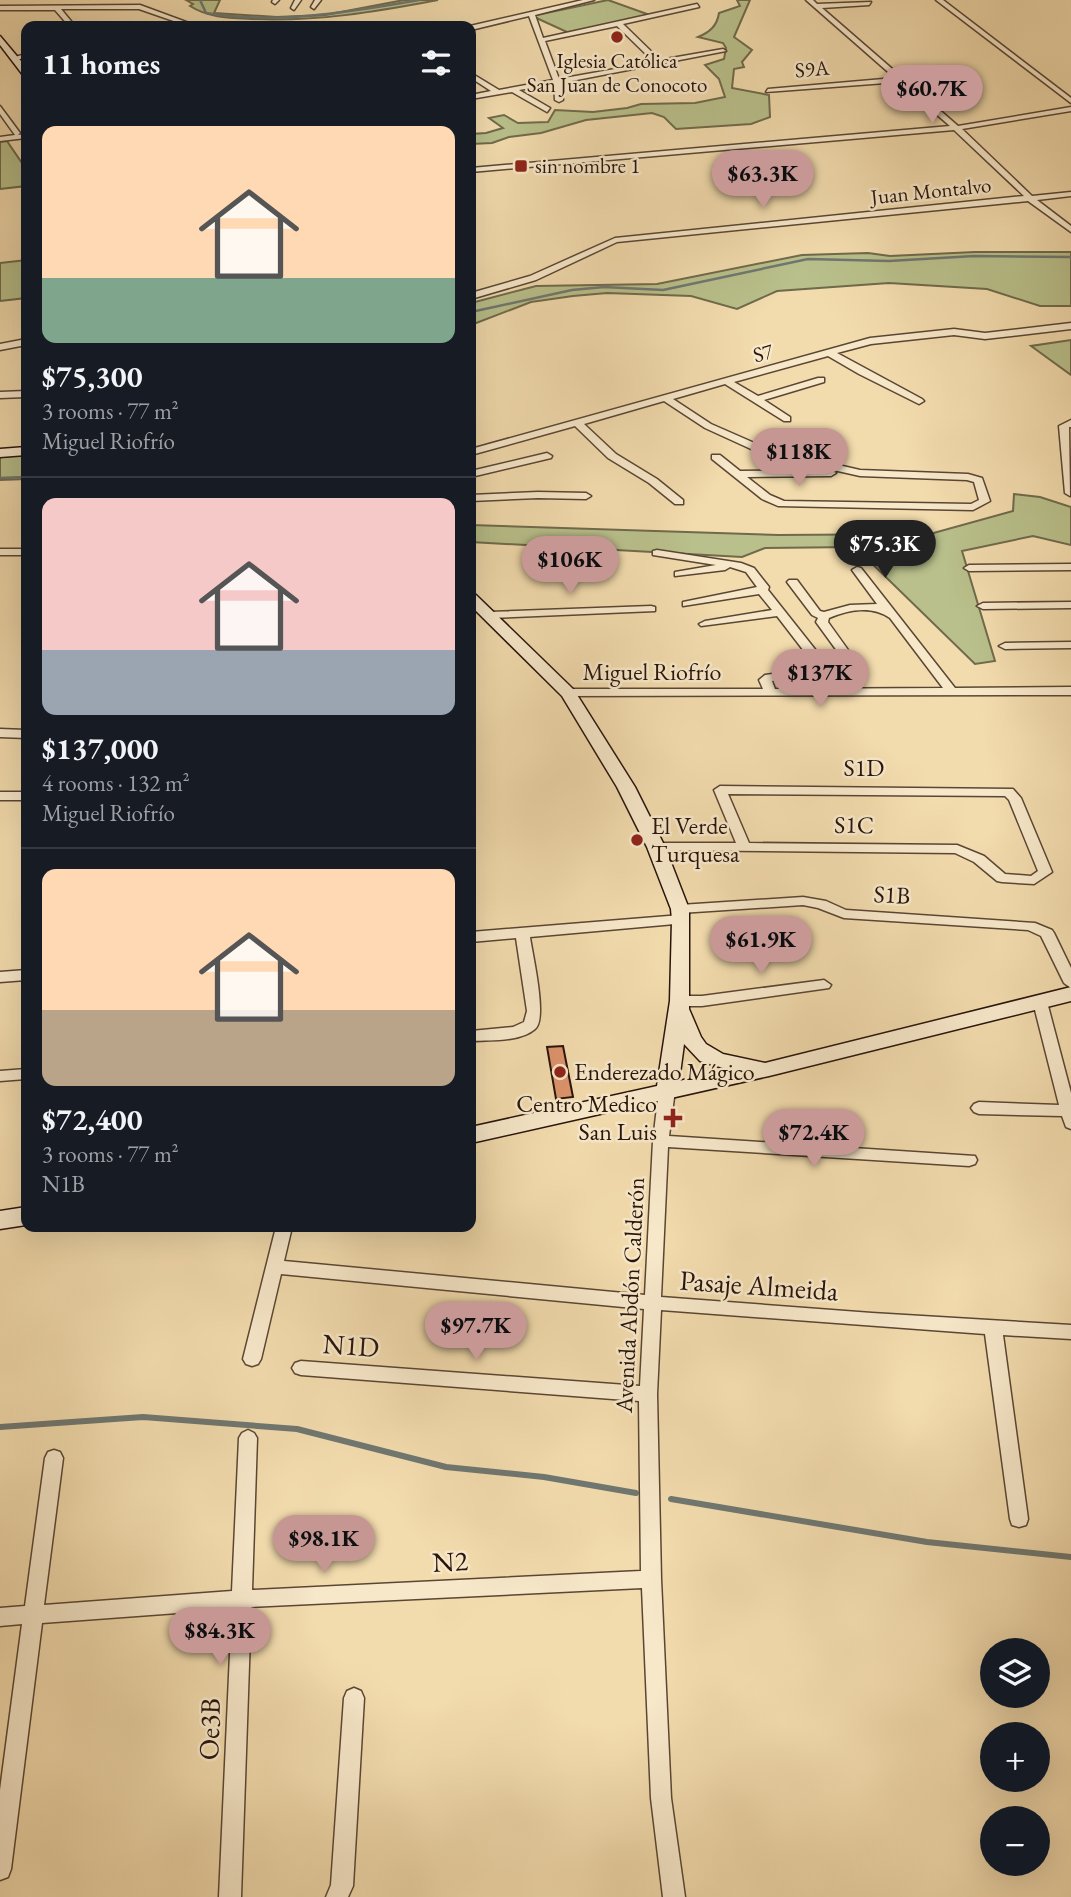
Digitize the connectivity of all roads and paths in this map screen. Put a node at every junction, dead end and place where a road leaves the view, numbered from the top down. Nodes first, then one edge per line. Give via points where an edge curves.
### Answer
1 (298, 0) edge
2 (318, 0) edge
3 (555, 0) edge
4 (591, 0) edge
5 (683, 0) edge
6 (809, 0) edge
7 (939, 0) edge
8 (869, 3) dead end
9 (568, 5) junction
10 (816, 6) junction
11 (56, 7) junction
12 (314, 7) dead end
13 (0, 8) edge
14 (293, 8) dead end
15 (531, 14) junction
16 (68, 21) edge
17 (176, 21) edge
18 (619, 24) junction
19 (476, 27) edge
20 (0, 39) edge
21 (542, 40) junction
22 (723, 51) dead end
23 (21, 57) edge
24 (14, 58) junction
25 (659, 63) junction
26 (21, 67) edge
27 (476, 78) edge
28 (900, 80) junction
29 (557, 82) junction
30 (514, 90) junction
31 (768, 90) dead end
32 (498, 92) junction
33 (476, 96) edge
34 (559, 100) dead end
35 (1071, 101) edge
36 (1071, 109) edge
37 (547, 110) dead end
38 (1, 111) edge
39 (956, 128) junction
40 (16, 133) dead end
41 (21, 137) edge
42 (0, 139) edge
43 (476, 170) edge
44 (1071, 194) edge
45 (1031, 199) junction
46 (1071, 230) edge
47 (476, 295) edge
48 (1071, 326) edge
49 (21, 343) edge
50 (0, 347) edge
51 (829, 352) junction
52 (821, 380) dead end
53 (727, 381) junction
54 (21, 394) edge
55 (0, 395) edge
56 (666, 398) junction
57 (756, 400) junction
58 (919, 401) dead end
59 (787, 419) dead end
60 (578, 423) junction
61 (1071, 423) edge
62 (21, 451) edge
63 (476, 451) edge
64 (0, 453) edge
65 (547, 456) dead end
66 (716, 457) dead end
67 (804, 461) junction
68 (800, 472) junction
69 (476, 473) edge
70 (738, 474) junction
71 (860, 474) junction
72 (1070, 492) edge
73 (586, 496) dead end
74 (476, 498) edge
75 (679, 502) dead end
76 (1, 552) edge
77 (21, 552) edge
78 (657, 553) dead end
79 (737, 565) junction
80 (1071, 567) edge
81 (969, 568) dead end
82 (857, 570) dead end
83 (679, 574) dead end
84 (793, 582) dead end
85 (762, 590) junction
86 (476, 602) edge
87 (687, 604) dead end
88 (1071, 605) edge
89 (983, 606) dead end
90 (651, 609) dead end
91 (887, 610) junction
92 (779, 612) junction
93 (490, 615) junction
94 (824, 616) junction
95 (705, 624) dead end
96 (1071, 645) edge
97 (1005, 646) dead end
98 (860, 676) dead end
99 (1071, 691) edge
100 (771, 692) junction
101 (952, 692) junction
102 (568, 693) junction
103 (0, 723) edge
104 (21, 724) edge
105 (0, 733) edge
106 (21, 734) edge
107 (0, 796) edge
108 (21, 796) edge
109 (656, 847) junction
110 (744, 847) junction
111 (1042, 877) joint
112 (681, 914) junction
113 (522, 932) junction
114 (476, 937) edge
115 (21, 975) edge
116 (0, 977) edge
117 (1071, 983) edge
118 (824, 985) dead end
119 (1071, 994) edge
120 (680, 1001) junction
121 (1040, 1002) junction
122 (476, 1036) edge
123 (769, 1069) junction
124 (21, 1074) edge
125 (0, 1076) edge
126 (667, 1090) junction
127 (979, 1108) dead end
128 (1069, 1117) edge
129 (476, 1134) edge
130 (661, 1141) junction
131 (969, 1160) dead end
132 (21, 1217) edge
133 (0, 1220) edge
134 (283, 1232) edge
135 (276, 1267) junction
136 (654, 1304) junction
137 (993, 1328) junction
138 (1071, 1332) edge
139 (252, 1359) dead end
140 (301, 1368) dead end
141 (648, 1394) junction
142 (248, 1438) dead end
143 (54, 1458) dead end
144 (1019, 1519) dead end
145 (651, 1579) junction
146 (243, 1599) junction
147 (32, 1615) junction
148 (0, 1617) edge
149 (354, 1698) dead end
150 (4, 1814) edge
151 (0, 1870) edge
152 (230, 1897) edge
153 (337, 1897) edge
154 (674, 1897) edge

1 - 14 street
2 - 12 street
3 - 9 street
4 - 9 street
5 - 18 street via 697,6
6 - 10 street
7 - 35 street
8 - 10 street
9 - 15 street
10 - 28 street
11 - 13 street
11 - 16 street
11 - 17 street via 144,8
15 - 19 street
15 - 21 street
18 - 21 street
18 - 25 street
20 - 24 main road
21 - 29 street
22 - 25 street
23 - 24 street
24 - 26 main road
25 - 29 street
27 - 32 street
28 - 31 street, S9A
28 - 39 street
29 - 30 street
29 - 34 street
30 - 32 street
30 - 37 street
32 - 33 street
36 - 39 street
38 - 40 street
39 - 43 street
39 - 45 street
41 - 42 street
44 - 45 street, Juan Montalvo
45 - 46 street
45 - 47 street, Juan Montalvo via 615,240 533,278
48 - 51 street, S7 via 985,336 954,332 870,341
49 - 50 street
51 - 53 street, S7
51 - 58 street via 856,371
52 - 57 street
53 - 56 street, S7
53 - 57 street
54 - 55 street
56 - 60 street, S7
56 - 67 street via 708,426 755,447
57 - 59 street
60 - 63 street, S7
60 - 75 street via 612,456
61 - 72 street via 1064,426
62 - 64 main road
65 - 69 street
66 - 70 street
67 - 68 street via 807,466
67 - 71 street
68 - 70 street
68 - 71 street
70 - 71 street via 782,504 973,507 985,501 978,480 968,477
73 - 74 street
76 - 77 street
78 - 79 street
79 - 83 street
79 - 85 street via 750,570
80 - 81 street
82 - 91 street
84 - 94 street via 816,614
85 - 87 street
85 - 92 street
86 - 93 street, Avenida Abdón Calderón
88 - 89 street
90 - 93 street
91 - 94 street via 862,607
91 - 101 street
92 - 95 street
92 - 100 street via 823,671 769,678 765,680
93 - 102 street, Avenida Abdón Calderón
94 - 98 street via 822,622
96 - 97 street
99 - 101 street, Miguel Riofrío
100 - 101 street, Miguel Riofrío
100 - 102 street, Miguel Riofrío
102 - 109 street, Avenida Abdón Calderón via 626,787
103 - 104 street
105 - 106 street
107 - 108 street
109 - 110 street, S1C
109 - 112 street, Avenida Abdón Calderón
110 - 111 street, S1C via 957,849 979,859 1002,878
110 - 111 street, S1D via 720,790 1008,792 1015,798 1045,872
112 - 113 street, S1B
112 - 117 street, S1B via 803,901 844,914 1030,926 1047,933
112 - 120 street, Avenida Abdón Calderón
113 - 114 street, S1B
113 - 122 street via 534,1011 531,1024 515,1032
115 - 116 street
118 - 120 street
119 - 121 main road
120 - 123 main road via 687,1034 702,1053
120 - 126 street, Avenida Abdón Calderón
121 - 123 main road
121 - 128 street
123 - 126 main road
124 - 125 street
126 - 129 main road
126 - 130 street, Avenida Abdón Calderón
127 - 128 street
130 - 131 street
130 - 136 street, Avenida Abdón Calderón
132 - 133 main road
134 - 135 street
135 - 136 street, Pasaje Almeida
135 - 139 street
136 - 137 street, Pasaje Almeida
136 - 141 street, Avenida Abdón Calderón
137 - 138 street, Pasaje Almeida
137 - 144 street
140 - 141 street, N1D
141 - 145 street, Avenida Abdón Calderón
142 - 146 street, Oe3B
143 - 147 street
145 - 146 street, N2
145 - 154 street, Avenida Abdón Calderón via 661,1798
146 - 147 street, N2
146 - 152 street, Oe3B
147 - 148 street, N2
147 - 150 street
149 - 153 street via 342,1886
150 - 151 street

